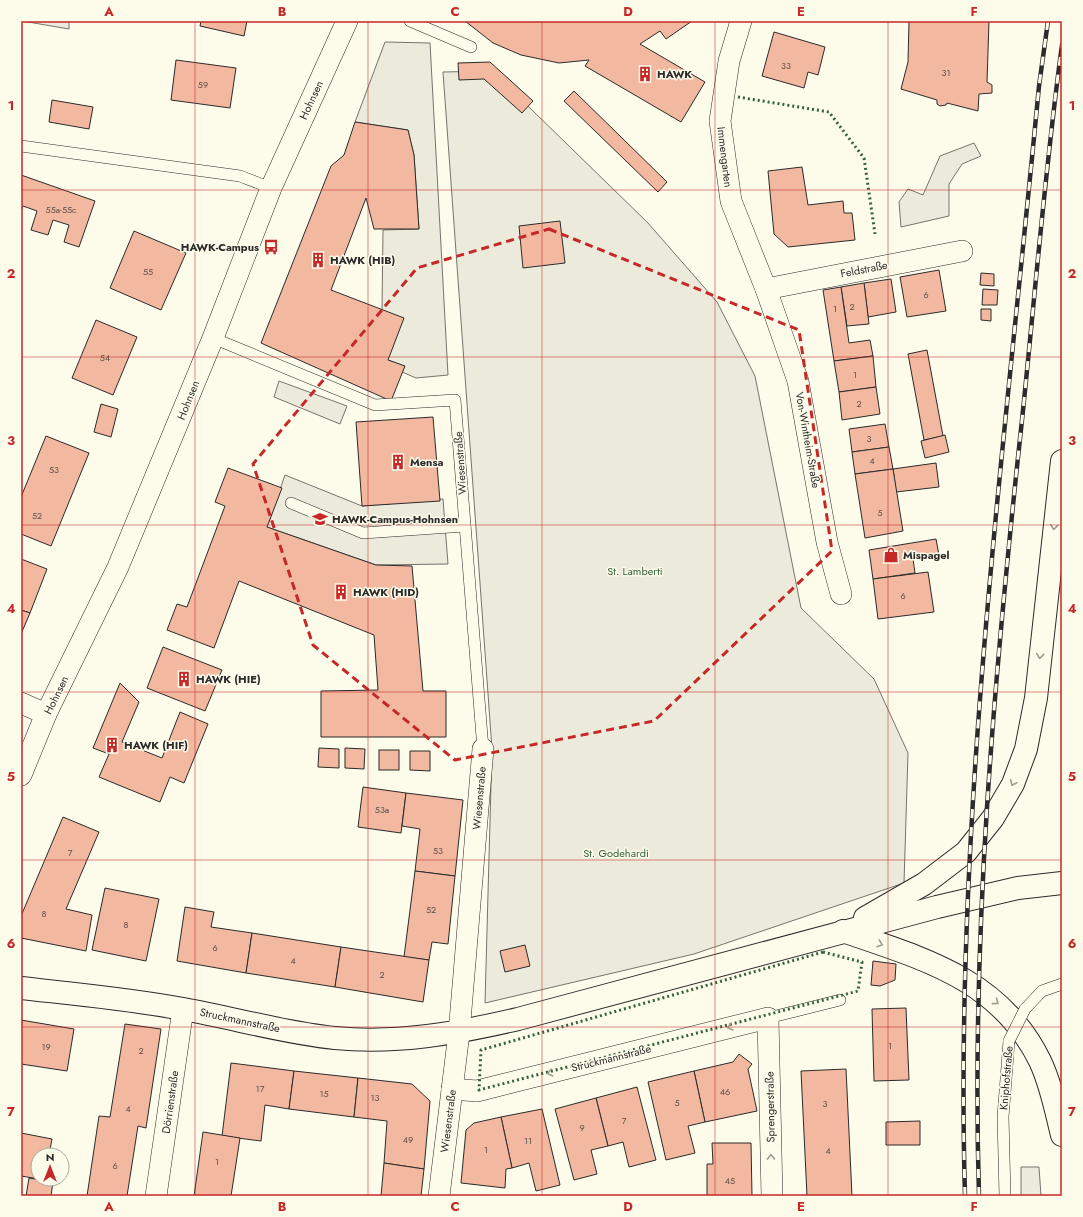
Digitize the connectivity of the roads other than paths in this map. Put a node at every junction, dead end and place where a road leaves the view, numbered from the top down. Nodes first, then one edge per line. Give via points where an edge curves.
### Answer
1 (347, 21) edge
2 (410, 21) edge
3 (741, 21) edge
4 (471, 47) dead end
5 (21, 146) edge
6 (271, 188) junction
7 (962, 251) dead end
8 (766, 288) junction
9 (213, 338) junction
10 (1062, 461) edge
11 (291, 502) dead end
12 (465, 526) junction
13 (841, 594) dead end
14 (21, 703) edge
15 (46, 714) junction
16 (483, 749) joint
17 (21, 775) edge
18 (1062, 883) edge
19 (843, 931) junction
20 (1062, 984) edge
21 (21, 988) edge
22 (840, 1000) dead end
23 (183, 1009) junction
24 (768, 1018) junction
25 (459, 1033) junction
26 (452, 1089) junction
27 (1062, 1135) edge
28 (156, 1196) edge
29 (438, 1196) edge
30 (772, 1196) edge
31 (1005, 1196) edge

1 - 6 street, Hohnsen
2 - 4 lane
3 - 8 street, Immengarten via 729,61 720,121 731,202
5 - 6 lane via 240,176
6 - 9 street, Hohnsen
7 - 8 street, Feldstraße
8 - 13 street, Von-Wintheim-Straße via 798,381 827,542
9 - 12 lane, Wiesenstraße via 376,405 455,400
9 - 15 street, Hohnsen via 118,567
10 -> 19 main road via 1036,698 1026,749 1013,784 993,818 966,852 924,884
11 - 12 lane via 362,533
12 - 16 lane, Wiesenstraße
14 - 15 street
15 - 17 street, Hohnsen
16 - 25 street, Wiesenstraße
18 - 19 main road via 1018,888
19 - 25 main road, Struckmannstraße via 518,1020
19 -> 27 main road via 934,964 979,989 1001,1005 1021,1029 1041,1063
20 - 31 lane, Kniphofstraße, bridge via 1042,991 1025,1009 1009,1041 1003,1117
21 - 23 main road, Struckmannstraße via 115,998
22 - 24 lane
23 - 25 main road, Struckmannstraße via 335,1038 379,1039
23 - 28 street, Dörrienstraße
24 -> 26 street, Struckmannstraße via 477,1091
30 -> 24 street, Sprengerstraße
25 - 26 street, Wiesenstraße
26 - 29 street, Wiesenstraße

